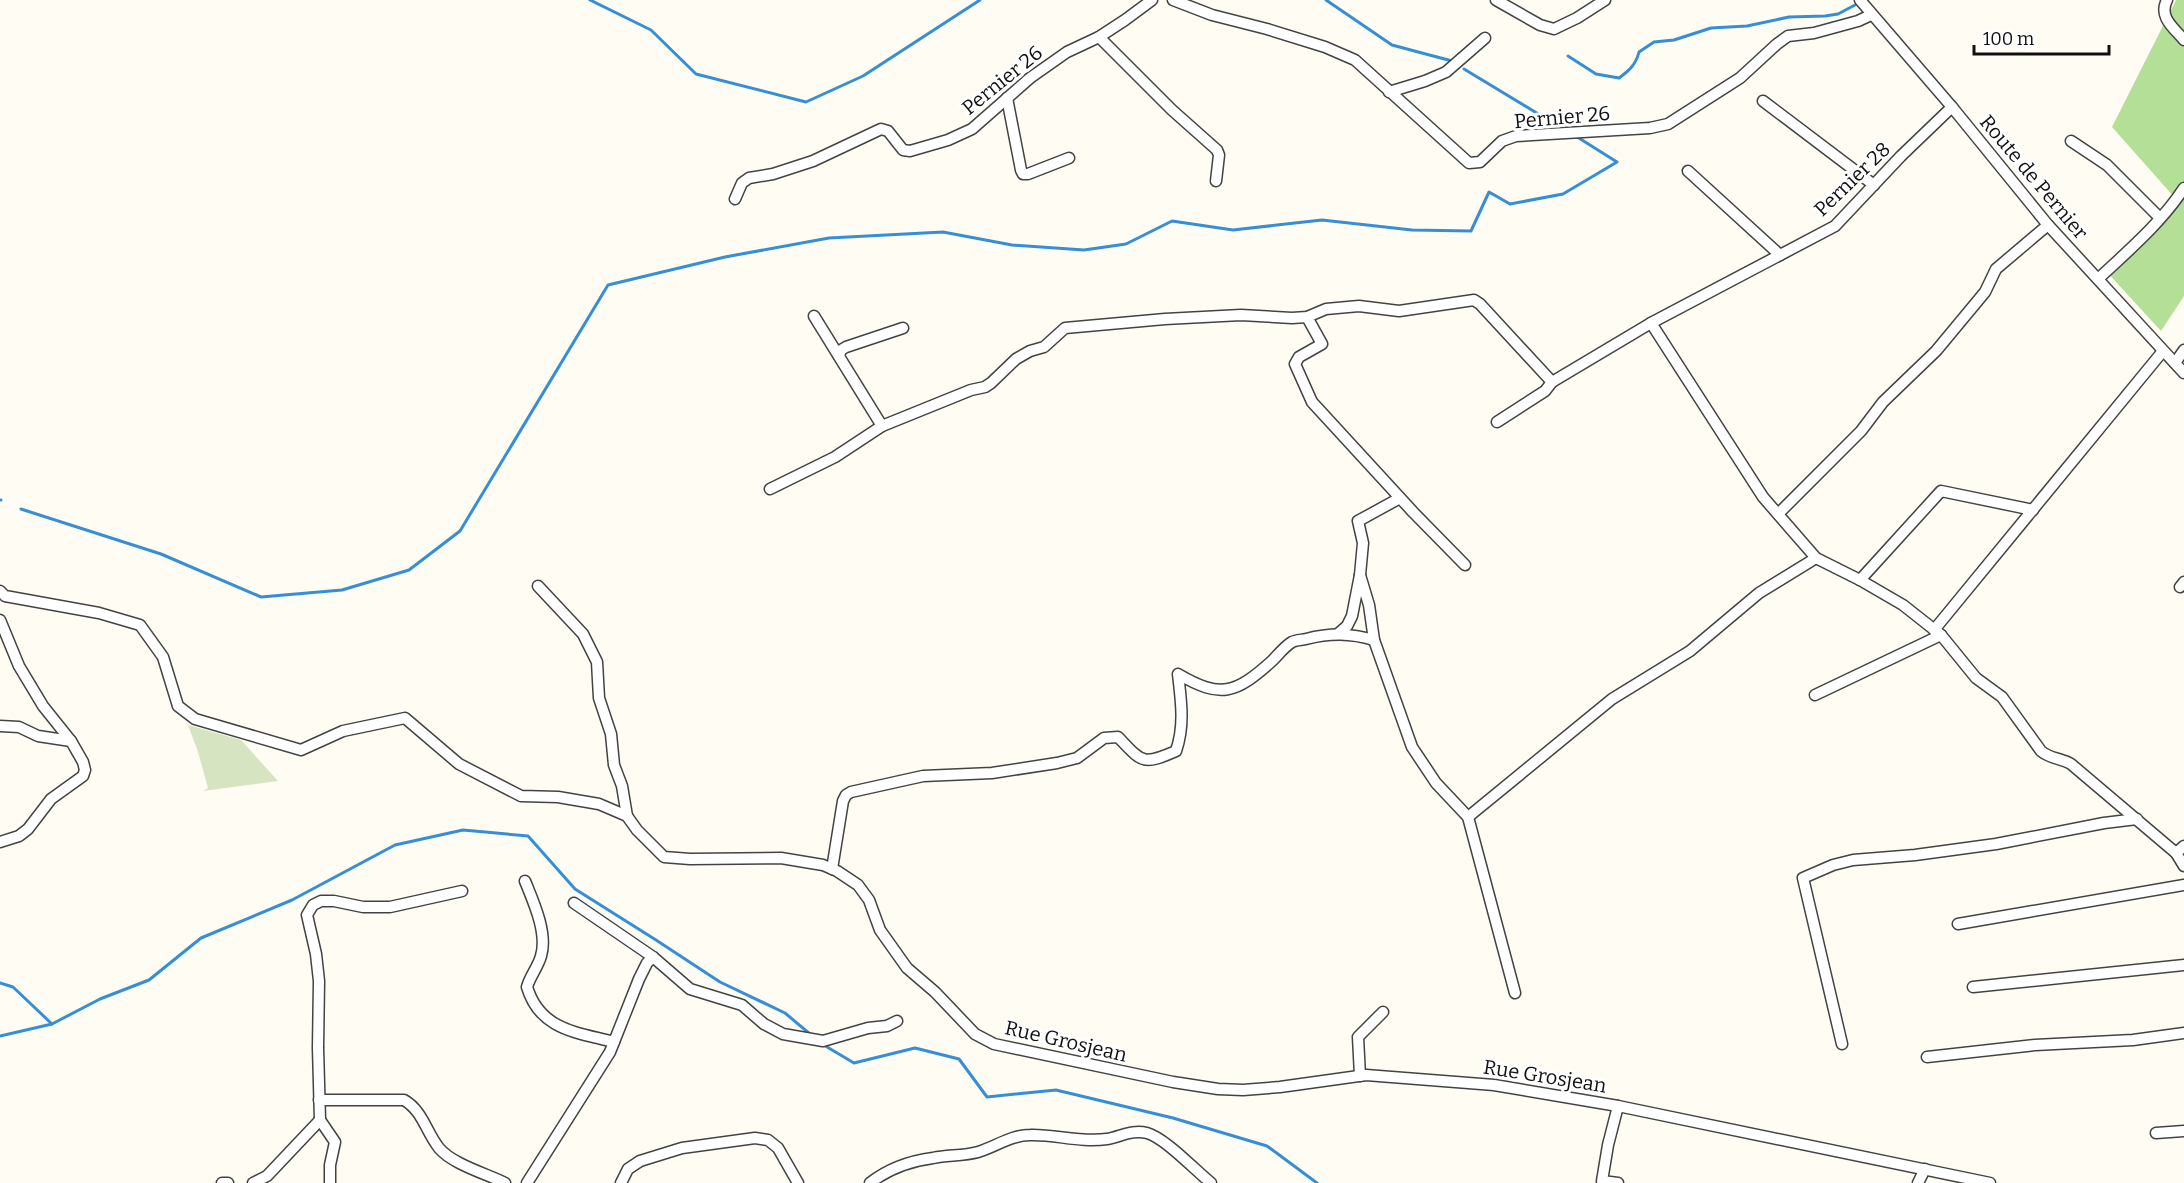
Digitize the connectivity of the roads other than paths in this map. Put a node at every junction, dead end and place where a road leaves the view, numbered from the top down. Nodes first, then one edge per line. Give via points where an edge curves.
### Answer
1 (1152, 0) edge
2 (1173, 0) edge
3 (1496, 0) edge
4 (1605, 0) edge
5 (1860, 0) edge
6 (2167, 0) edge
7 (1871, 15) junction
8 (1099, 37) junction
9 (1485, 38) dead end
10 (2184, 40) edge
11 (1389, 92) junction
12 (1007, 98) junction
13 (1763, 101) dead end
14 (1952, 107) junction
15 (2071, 141) dead end
16 (1069, 158) dead end
17 (1688, 171) dead end
18 (1216, 181) dead end
19 (1874, 185) junction
20 (2184, 188) edge
21 (735, 199) dead end
22 (2160, 218) junction
23 (2048, 225) junction
24 (1780, 255) junction
25 (2098, 279) junction
26 (814, 316) dead end
27 (1307, 317) junction
28 (1651, 323) junction
29 (903, 328) dead end
30 (2184, 350) edge
31 (2163, 351) junction
32 (839, 356) junction
33 (2175, 363) junction
34 (2184, 373) edge
35 (1552, 382) junction
36 (1497, 422) dead end
37 (882, 426) junction
38 (770, 489) dead end
39 (1400, 498) junction
40 (2033, 510) junction
41 (1778, 514) junction
42 (1816, 558) junction
43 (1465, 565) dead end
44 (1360, 575) junction
45 (1860, 579) junction
46 (538, 586) dead end
47 (1, 595) edge
48 (0, 620) edge
49 (1339, 633) junction
50 (1937, 633) junction
51 (1374, 640) junction
52 (1815, 695) dead end
53 (0, 726) edge
54 (71, 741) junction
55 (627, 816) junction
56 (1468, 817) junction
57 (2137, 819) junction
58 (0, 843) edge
59 (2180, 850) edge
60 (2184, 866) edge
61 (832, 869) junction
62 (525, 881) dead end
63 (2184, 885) edge
64 (462, 891) dead end
65 (574, 903) dead end
66 (1958, 924) dead end
67 (653, 957) junction
68 (2184, 965) edge
69 (1973, 987) dead end
70 (1515, 993) dead end
71 (1383, 1012) dead end
72 (897, 1021) dead end
73 (2184, 1034) edge
74 (614, 1042) junction
75 (1842, 1044) dead end
76 (1927, 1057) dead end
77 (1360, 1076) junction
78 (319, 1100) junction
79 (1618, 1106) junction
80 (320, 1120) junction
81 (2184, 1131) edge
82 (2157, 1133) dead end
83 (1925, 1169) junction
84 (1602, 1182) edge
85 (222, 1183) edge
86 (228, 1183) edge
87 (253, 1183) edge
88 (330, 1183) edge
89 (505, 1183) edge
90 (526, 1183) edge
91 (621, 1183) edge
92 (798, 1183) edge
93 (870, 1183) edge
94 (1211, 1183) edge
95 (1618, 1183) edge
96 (1918, 1183) edge
97 (1990, 1183) edge

1 - 8 street, Pernier 26
2 - 11 street, Pernier 26 via 1325,47 1355,60
3 - 4 street via 1554,29
5 - 7 street, Route de Pernier
6 - 10 street via 2164,15
7 - 11 street, Pernier 26 via 1814,33 1788,36 1740,78 1668,124 1516,136 1502,141 1480,162 1469,163
7 - 14 street, Route de Pernier via 1883,24
8 - 12 street, Pernier 26 via 1067,52
8 - 18 street via 1217,150 1220,155
9 - 11 street via 1446,72
12 - 16 street via 1023,174
12 - 21 street, Pernier 26 via 972,129 948,140 903,150 888,131 881,129 813,161 749,178 742,183
13 - 19 street
14 - 19 street, Pernier 28
14 - 23 street, Route de Pernier
15 - 22 street via 2107,165
17 - 24 street
19 - 24 street, Pernier 28 via 1834,226
20 - 22 street
22 - 25 street
23 - 25 street, Route de Pernier
23 - 41 street via 1996,269 1985,292 1936,351
24 - 28 street, Pernier 28
25 - 31 street, Route de Pernier
26 - 32 street
27 - 35 street via 1326,309 1359,306 1399,311 1474,300
27 - 37 street via 1241,315 1065,328 1044,347 1016,359 985,387
27 - 39 street via 1322,344 1299,357 1295,364 1312,402
28 - 35 street, Pernier 28
28 - 41 street via 1763,497
29 - 32 street via 846,347
30 - 33 street
31 - 33 street, Route de Pernier
31 - 40 street
32 - 37 street
33 - 34 street, Route de Pernier
35 - 36 street, Pernier 28 via 1545,391
37 - 38 street via 836,457
39 - 43 street
39 - 44 street via 1358,521 1363,543
40 - 45 street via 1941,491
40 - 50 street
41 - 42 street
42 - 45 street
42 - 56 street via 1758,593 1690,651 1612,699
44 - 49 street via 1352,616
44 - 51 street
45 - 50 street via 1903,605
46 - 55 street via 583,634 597,662 599,698 611,734
47 - 55 street, Rue Grosjean via 99,613 140,625 163,657 178,706 195,719 301,750 343,731 405,718 459,764 521,796 599,804
48 - 54 street via 19,666 43,706
49 - 51 street
49 - 61 street via 1292,642 1236,688 1220,691 1198,686 1178,674 1181,735 1176,751 1156,759 1134,755 1118,737 1111,736 1077,758 1056,764 923,776 852,792 843,801
50 - 52 street
50 - 57 street via 1976,678 2002,697 2041,752 2071,764
51 - 56 street via 1412,747 1436,783
53 - 54 street
54 - 58 street via 83,762 83,776 51,799 28,829
55 - 61 street, Rue Grosjean via 664,857 781,858
56 - 70 street
57 - 59 street
57 - 75 street via 1961,849 1853,860 1803,878
59 - 60 street
61 - 77 street, Rue Grosjean via 858,885 869,900 880,930 907,968 975,1034 994,1044 1218,1089 1280,1087
62 - 74 street via 538,915 542,946 542,955 527,987 530,995 542,1016 553,1024
63 - 66 street
64 - 78 street via 390,907 334,901 313,905 307,915 319,981
65 - 67 street
67 - 72 street via 690,989 742,1005 783,1034 823,1041
67 - 74 street via 639,979
68 - 69 street
71 - 77 street via 1358,1037
73 - 76 street
74 - 90 street
77 - 79 street, Rue Grosjean via 1494,1085
78 - 80 street
78 - 89 street via 404,1100 414,1106 447,1156
79 - 83 street, Rue Grosjean
79 - 84 street
80 - 87 street via 267,1176
80 - 88 street via 335,1142
81 - 82 street
83 - 96 street
83 - 97 street, Rue Grosjean
84 - 95 street
85 - 86 street
91 - 92 street via 628,1169 640,1161 682,1148 755,1138 768,1140 778,1148
93 - 94 street via 910,1163 978,1152 1030,1134 1077,1140 1107,1139 1129,1132 1156,1136

